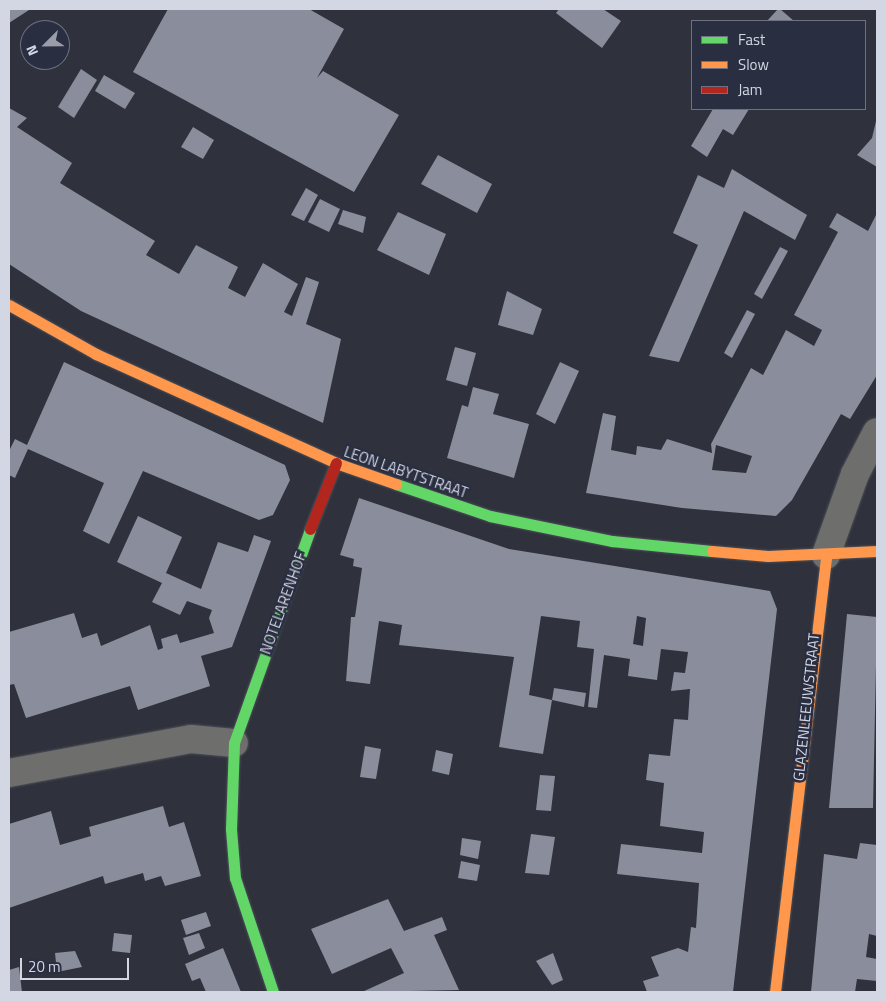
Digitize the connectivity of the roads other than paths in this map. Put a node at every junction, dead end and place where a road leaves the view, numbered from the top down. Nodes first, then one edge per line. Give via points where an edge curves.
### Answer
1 (9, 305) edge
2 (877, 432) edge
3 (336, 463) junction
4 (877, 551) edge
5 (826, 554) junction
6 (234, 743) junction
7 (9, 773) edge
8 (273, 992) edge
9 (775, 992) edge

1 - 3 street, LEON LABYTSTRAAT via 96,354
2 - 5 street, GLAZENLEEUWSTRAAT via 855,474
3 - 5 street, LEON LABYTSTRAAT via 490,516 612,540 768,556
3 - 6 street, NOTELARENHOF via 285,592
4 - 5 street, LEON LABYTSTRAAT
5 - 9 street, GLAZENLEEUWSTRAAT
6 - 7 street via 192,739
6 - 8 street, NOTELARENHOF via 231,829 235,878

